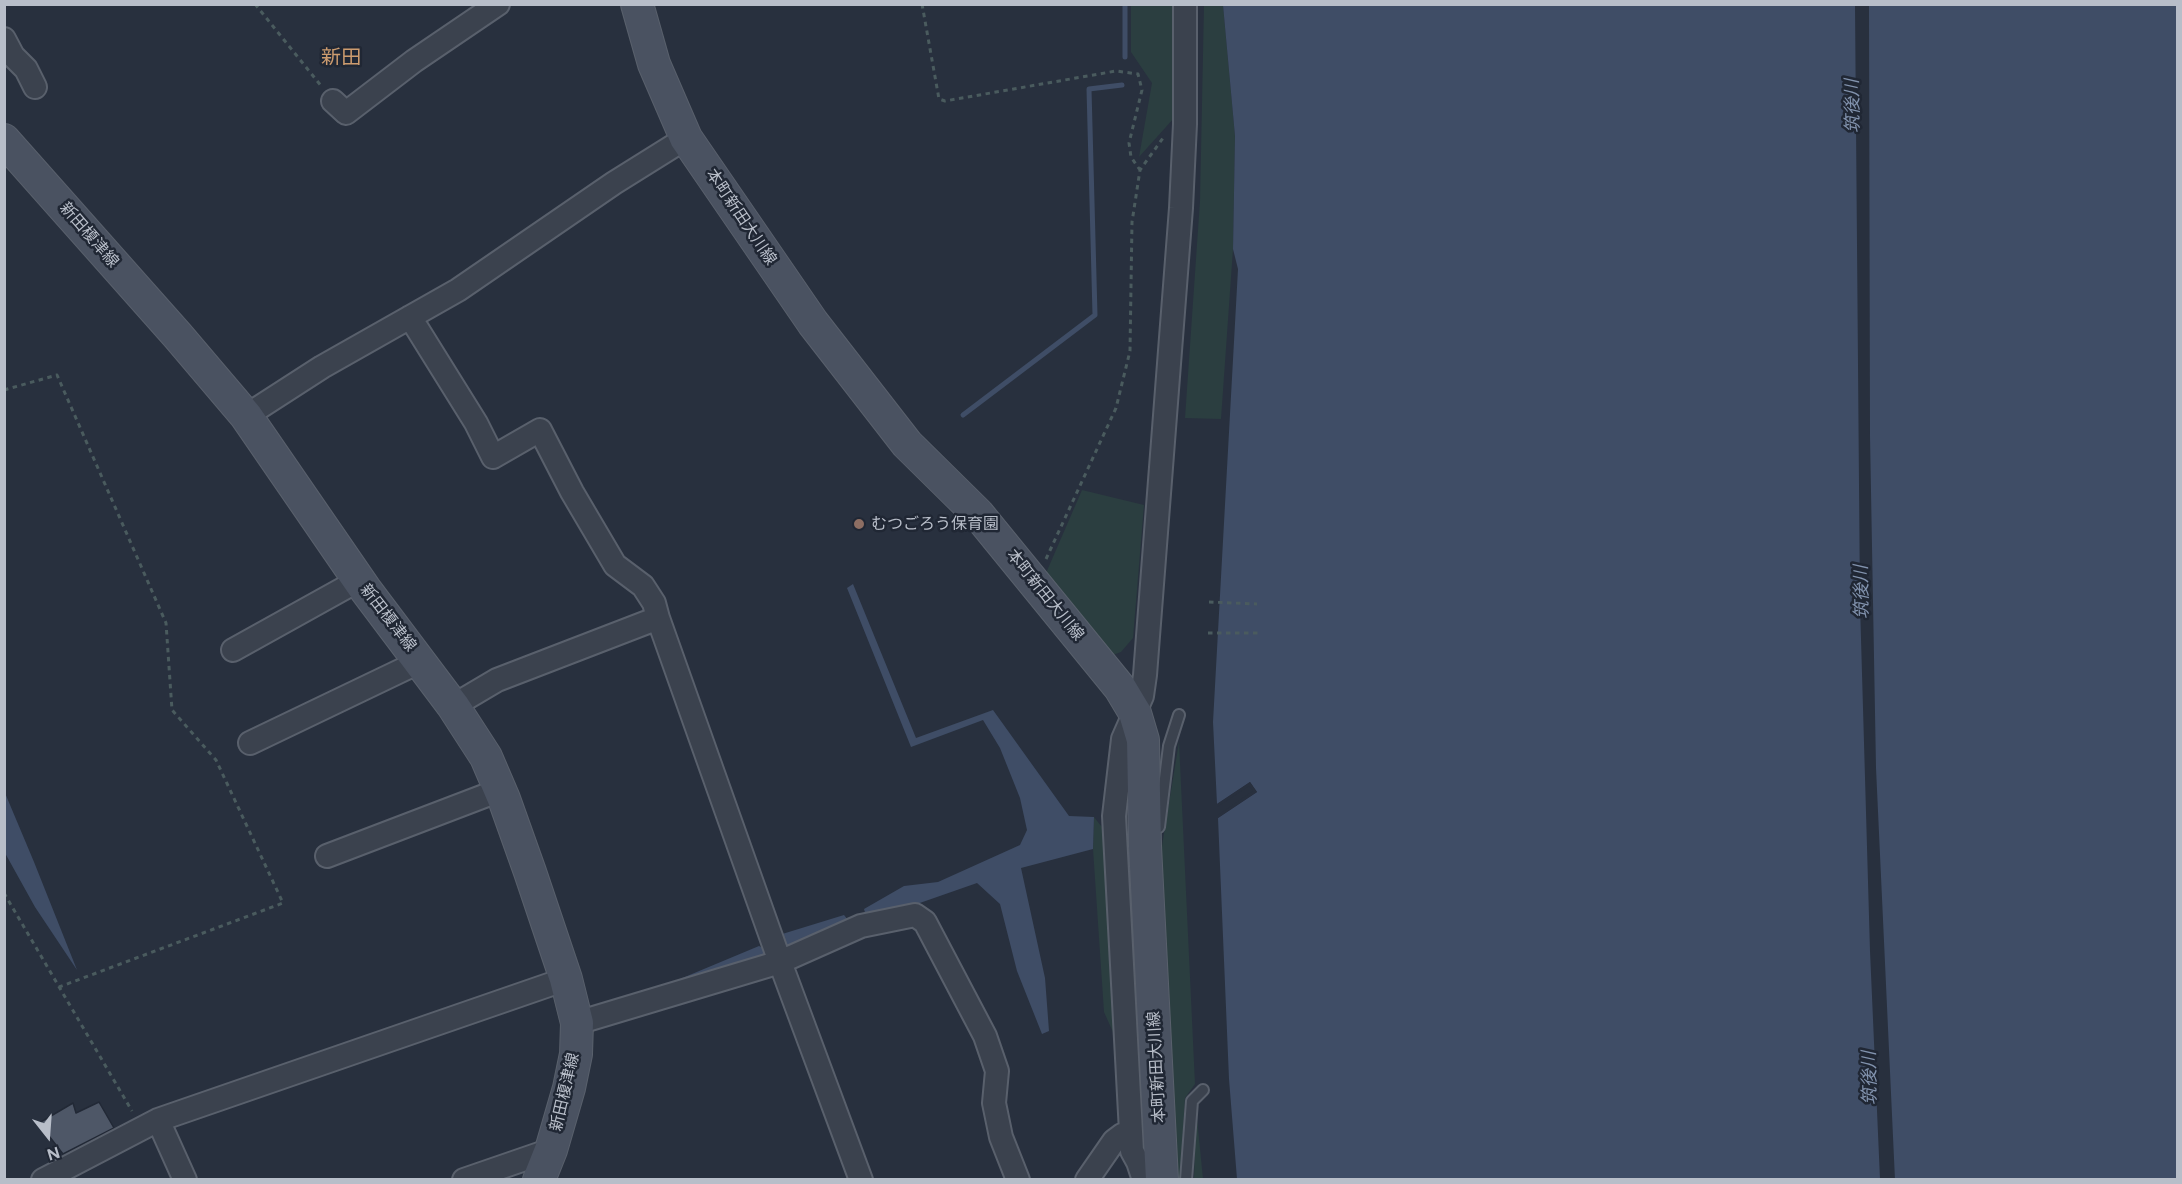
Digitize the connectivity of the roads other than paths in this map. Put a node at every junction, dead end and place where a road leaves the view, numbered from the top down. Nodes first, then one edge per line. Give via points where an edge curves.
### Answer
1 (498, 4) edge
2 (637, 4) edge
3 (1185, 4) edge
4 (4, 39) edge
5 (35, 87) dead end
6 (333, 101) road end
7 (686, 138) junction
8 (4, 140) edge
9 (410, 317) junction
10 (246, 416) junction
11 (359, 580) junction
12 (658, 618) junction
13 (233, 650) dead end
14 (421, 661) junction
15 (453, 706) junction
16 (1135, 713) junction
17 (1179, 715) dead end
18 (250, 742) dead end
19 (500, 790) junction
20 (1145, 846) junction
21 (327, 856) dead end
22 (780, 962) junction
23 (566, 979) junction
24 (577, 1023) junction
25 (1203, 1090) dead end
26 (150, 1124) junction
27 (1131, 1142) junction
28 (551, 1150) junction
29 (43, 1179) edge
30 (185, 1179) edge
31 (464, 1179) edge
32 (539, 1179) edge
33 (861, 1179) edge
34 (1018, 1179) edge
35 (1087, 1179) edge
36 (1130, 1179) edge
37 (1144, 1179) edge
38 (1162, 1179) edge
39 (1186, 1179) edge

1 - 6 street via 346,113
2 - 7 main road, 本町新田大川線 via 654,64
3 - 16 street via 1181,208 1145,675
4 - 5 street
7 - 9 street via 458,290
7 - 16 main road, 本町新田大川線 via 813,323 900,435 978,514 1120,688
8 - 10 main road, 新田榎津線
9 - 10 street
9 - 12 street via 493,457 540,430 615,565 643,586
10 - 11 main road, 新田榎津線
11 - 13 street
11 - 14 main road, 新田榎津線
12 - 15 street via 497,680
12 - 22 street
14 - 15 main road, 新田榎津線
14 - 18 street
15 - 19 main road, 新田榎津線 via 486,757
16 - 20 main road, 本町新田大川線 via 1143,740
16 - 27 street via 1123,739 1114,816
17 - 20 lane via 1169,746 1158,834
19 - 21 street
19 - 23 main road, 新田榎津線
20 - 38 main road, 本町新田大川線
22 - 24 street
22 - 33 street
22 - 34 street via 861,926 915,915 925,922 985,1036 996,1071 994,1103 1001,1137
23 - 24 main road, 新田榎津線
23 - 26 street
24 - 28 main road, 新田榎津線 via 573,1065
25 - 39 lane via 1192,1101
26 - 29 street
26 - 30 street
27 - 35 street via 1122,1135 1114,1141
27 - 36 street
27 - 37 street
28 - 31 street
28 - 32 main road, 新田榎津線

